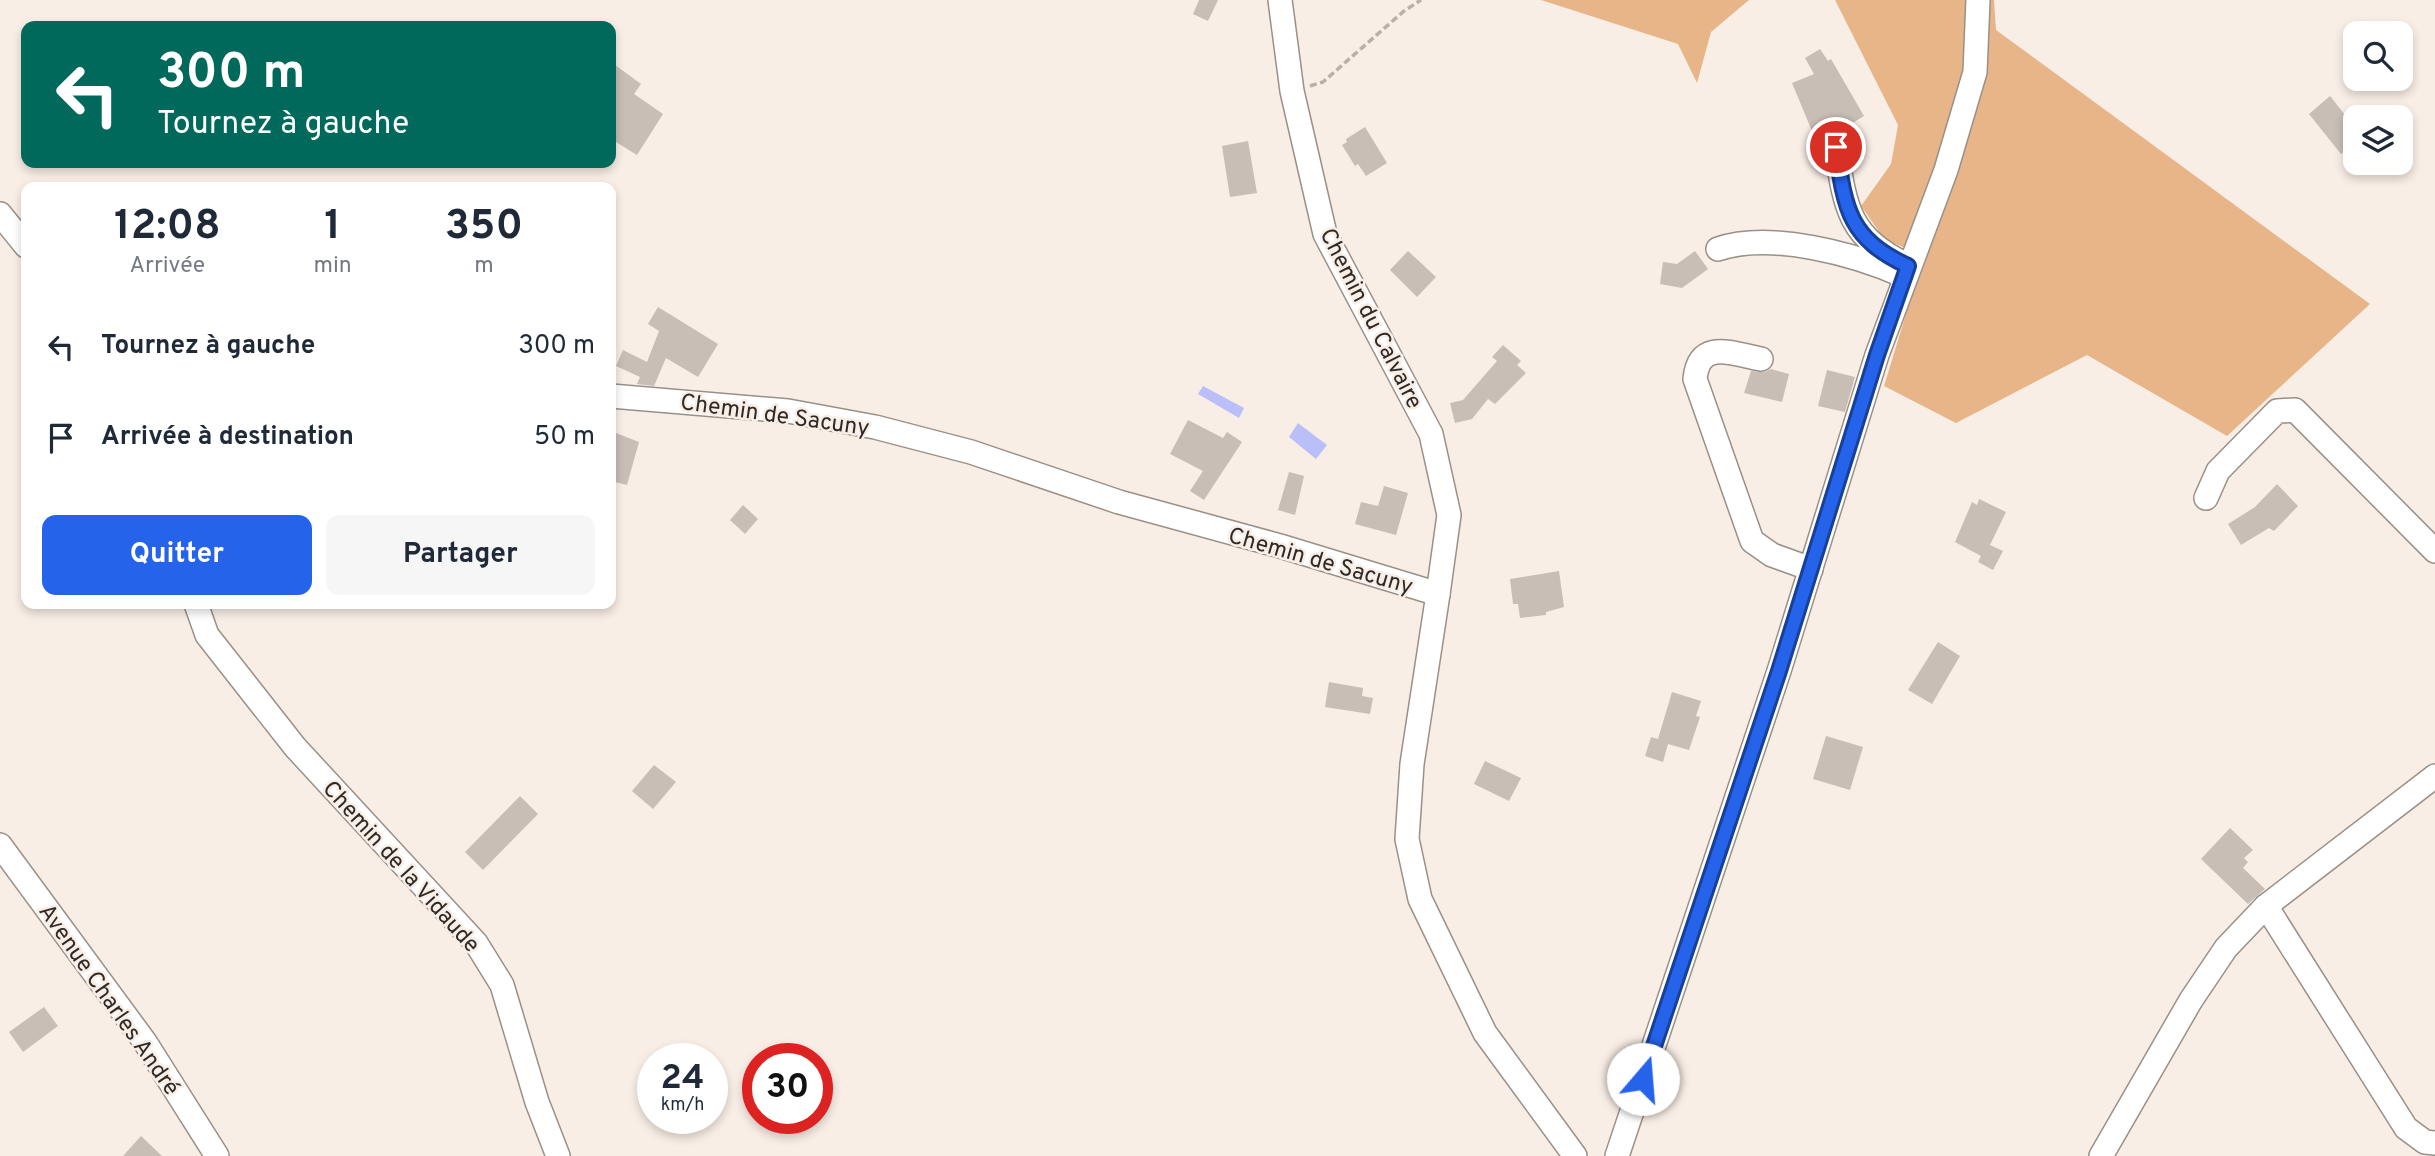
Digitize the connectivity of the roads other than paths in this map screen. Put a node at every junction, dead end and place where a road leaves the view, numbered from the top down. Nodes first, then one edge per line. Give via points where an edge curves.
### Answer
1 (1280, 0) edge
2 (1978, 0) edge
3 (1836, 147) dead end
4 (0, 214) edge
5 (21, 240) edge
6 (1718, 248) dead end
7 (1906, 271) junction
8 (1761, 359) dead end
9 (616, 396) edge
10 (2206, 498) dead end
11 (2435, 551) edge
12 (1811, 569) junction
13 (1438, 594) junction
14 (198, 609) edge
15 (2435, 776) edge
16 (0, 845) edge
17 (2266, 906) junction
18 (2435, 1143) edge
19 (217, 1156) edge
20 (558, 1156) edge
21 (1575, 1156) edge
22 (1618, 1156) edge
23 (2101, 1156) edge

1 - 13 street, Chemin du Calvaire via 1292,91 1325,234 1431,434 1448,515
2 - 7 street via 1975,72 1946,170
3 - 7 street via 1846,202 1864,239
4 - 5 street
6 - 7 street via 1754,242 1800,246
7 - 12 street
8 - 12 street via 1712,351 1696,367 1695,379 1752,541 1772,555
9 - 13 street, Chemin de Sacuny via 788,411 875,427
10 - 11 street via 2218,471 2277,411 2295,410
12 - 22 street
13 - 21 street, Chemin de Sacuny via 1412,764 1407,839 1420,900 1485,1033
14 - 20 street, Chemin de la Vidaude via 207,635 295,747 475,943 502,985
15 - 17 street
16 - 19 street, Avenue Charles André via 145,1042
17 - 18 street via 2406,1128 2425,1142
17 - 23 street via 2225,948

